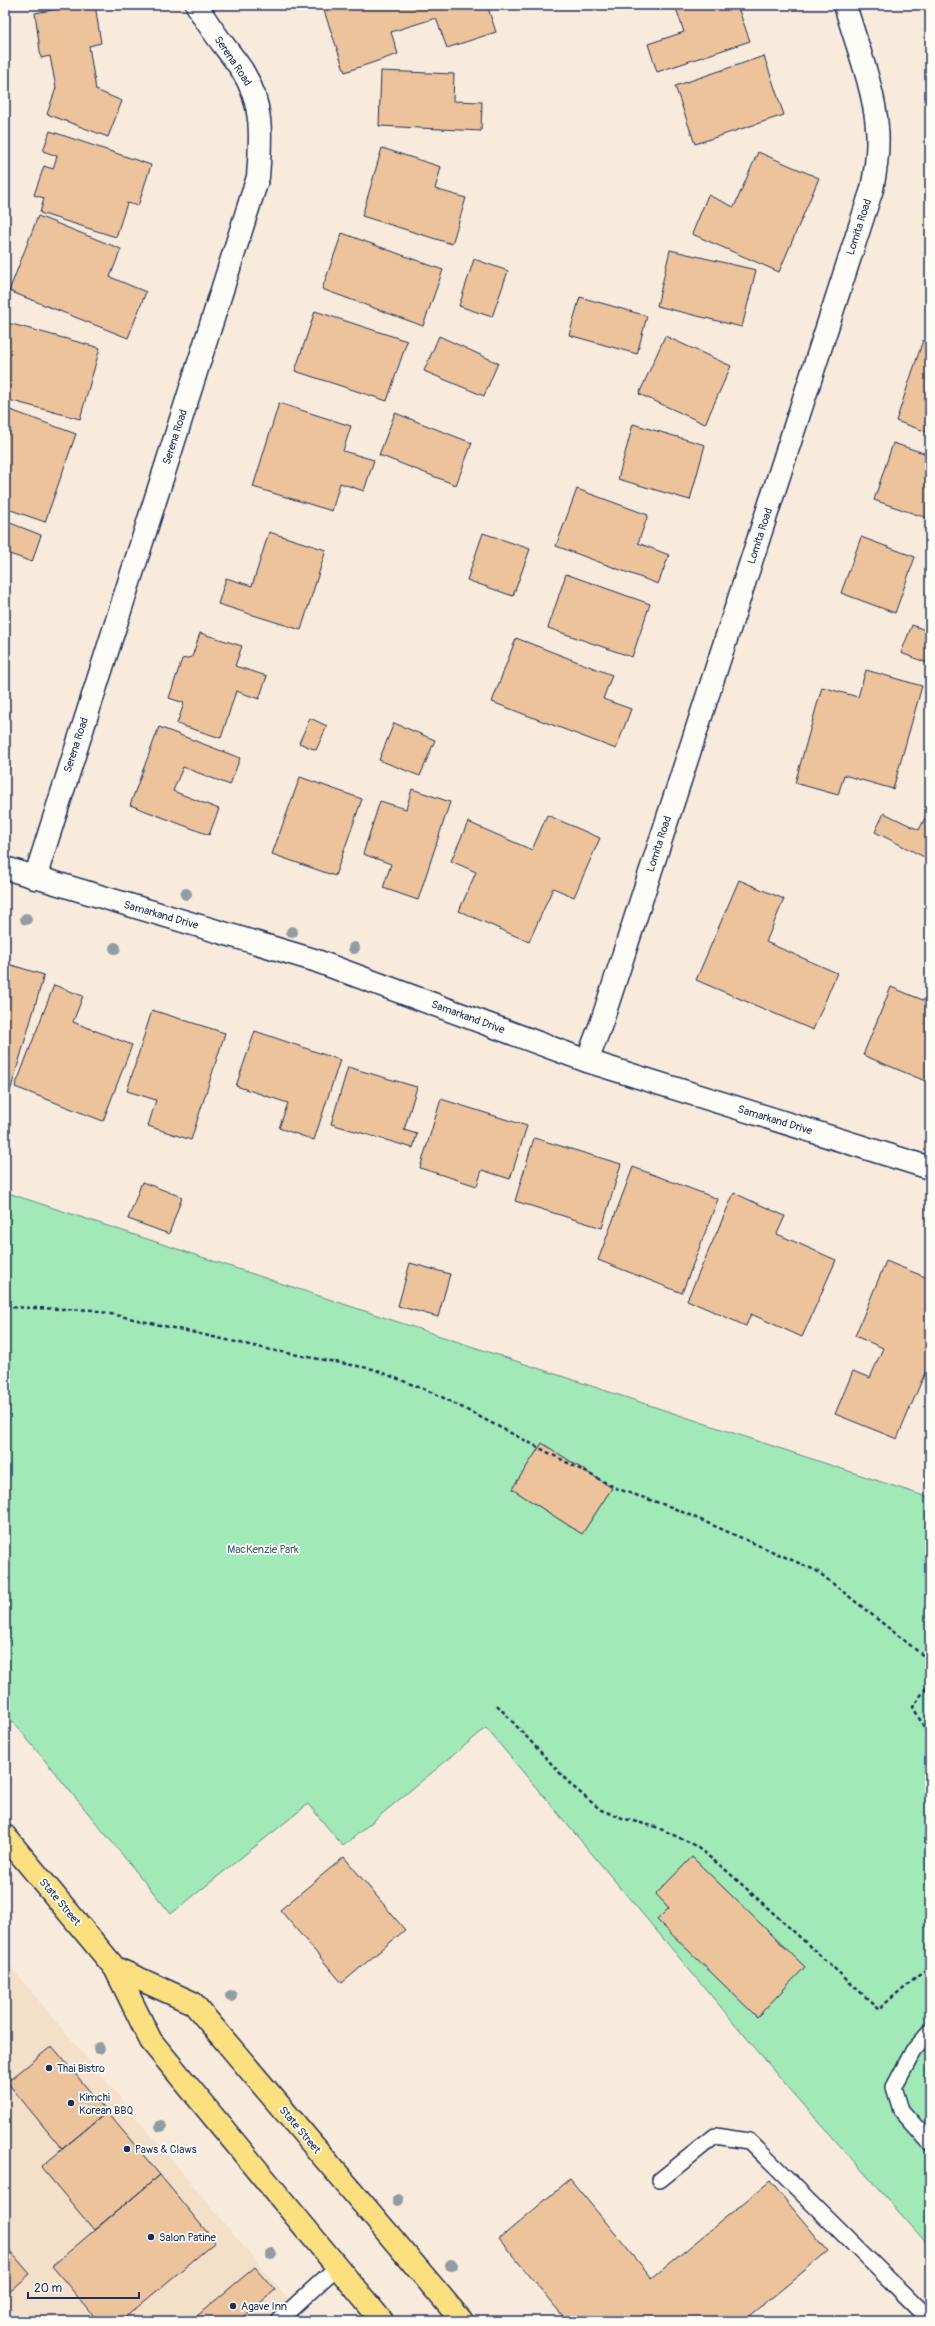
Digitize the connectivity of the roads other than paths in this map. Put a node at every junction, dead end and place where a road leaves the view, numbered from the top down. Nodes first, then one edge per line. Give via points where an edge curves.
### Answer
1 (197, 5) edge
2 (845, 5) edge
3 (5, 868) edge
4 (35, 878) junction
5 (588, 1061) junction
6 (930, 1168) edge
7 (5, 1836) edge
8 (116, 1968) junction
9 (930, 2032) edge
10 (930, 2143) edge
11 (660, 2180) dead end
12 (337, 2266) junction
13 (930, 2320) edge
14 (278, 2321) edge
15 (382, 2321) edge
16 (462, 2321) edge

1 - 4 street, Serena Road via 204,20 242,71 253,91 262,133 258,177
2 - 5 street, Lomita Road via 874,108 877,128 876,169 872,189
3 - 4 street, Samarkand Drive
4 - 5 street, Samarkand Drive via 314,960
5 - 6 street, Samarkand Drive
7 - 8 main road, State Street
8 - 12 main road, State Street via 151,2041
8 - 16 main road, State Street via 193,2003
9 - 10 lane via 913,2051 894,2087 901,2110
11 - 13 lane via 715,2136 749,2141
12 - 14 lane
12 - 15 main road, State Street

